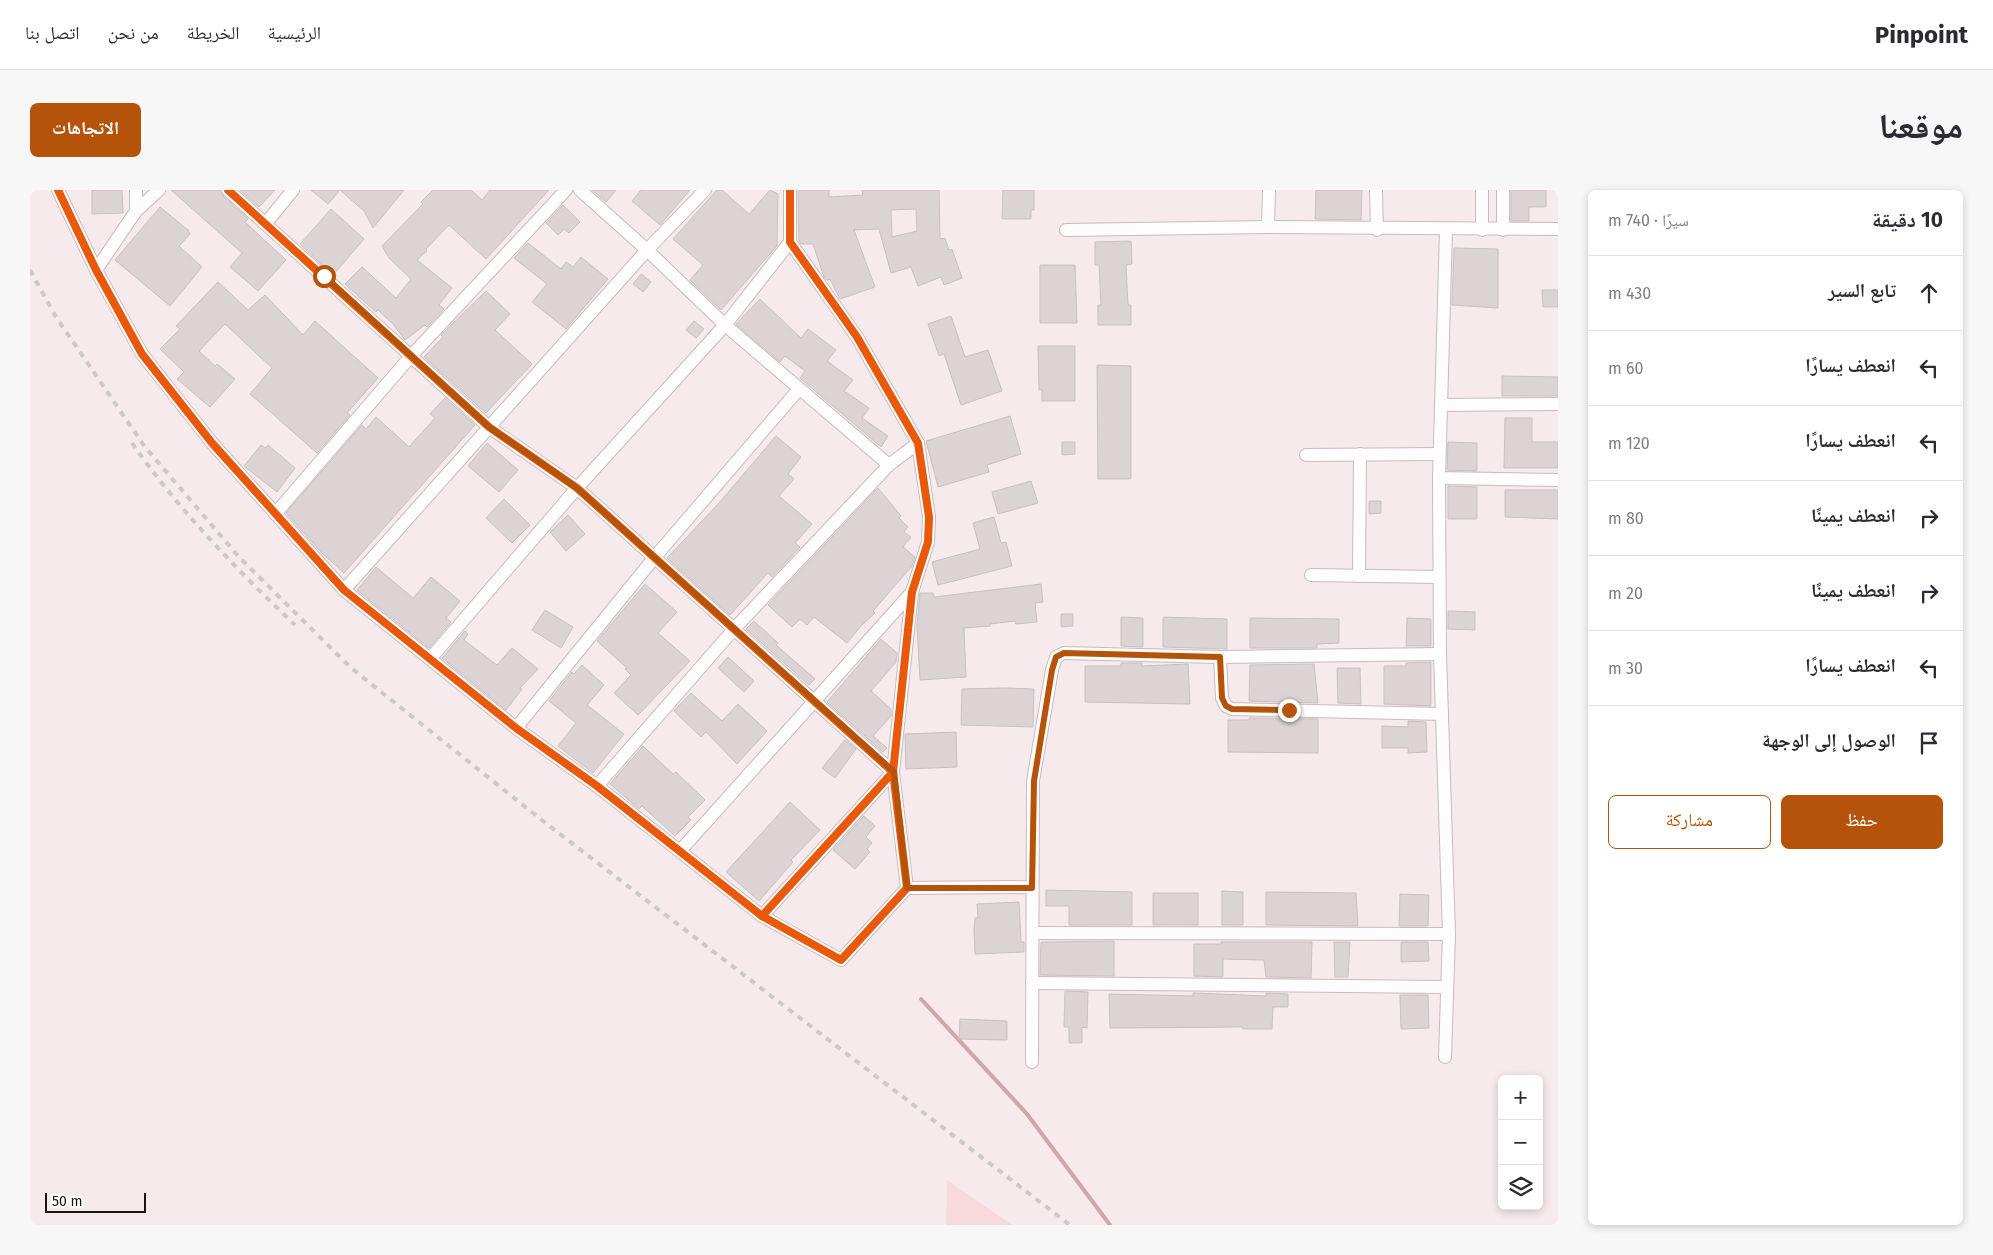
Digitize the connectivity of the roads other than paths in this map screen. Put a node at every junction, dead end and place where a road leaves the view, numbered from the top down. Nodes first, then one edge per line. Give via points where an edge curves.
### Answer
1 (58, 190) edge
2 (136, 190) edge
3 (159, 190) edge
4 (228, 190) edge
5 (294, 190) edge
6 (566, 190) edge
7 (580, 190) edge
8 (705, 190) edge
9 (790, 190) edge
10 (1269, 190) edge
11 (1376, 190) edge
12 (1482, 190) edge
13 (1503, 190) edge
14 (136, 211) junction
15 (266, 223) junction
16 (1268, 227) junction
17 (1558, 229) edge
18 (1066, 230) dead end
19 (1376, 230) junction
20 (1446, 230) junction
21 (1482, 230) junction
22 (1503, 230) junction
23 (790, 242) junction
24 (647, 250) junction
25 (96, 270) junction
26 (725, 325) junction
27 (410, 356) junction
28 (798, 389) junction
29 (1558, 404) edge
30 (1441, 405) junction
31 (489, 427) junction
32 (918, 443) junction
33 (1360, 454) junction
34 (1439, 454) junction
35 (1306, 455) dead end
36 (889, 465) junction
37 (1439, 478) junction
38 (1558, 480) edge
39 (577, 488) junction
40 (275, 514) junction
41 (654, 558) junction
42 (1311, 575) dead end
43 (1359, 576) junction
44 (1439, 577) junction
45 (344, 590) junction
46 (912, 592) junction
47 (734, 629) junction
48 (1440, 654) junction
49 (1220, 657) junction
50 (430, 658) junction
51 (814, 701) junction
52 (1442, 714) junction
53 (516, 728) junction
54 (894, 772) junction
55 (598, 786) junction
56 (680, 851) junction
57 (907, 888) junction
58 (1032, 888) junction
59 (762, 916) junction
60 (1034, 933) junction
61 (1449, 934) junction
62 (1032, 983) junction
63 (1446, 987) junction
64 (1445, 1057) dead end
65 (1032, 1062) dead end

1 - 25 street
2 - 14 street
3 - 14 street
4 - 15 street
5 - 15 street
6 - 27 street
7 - 24 street
8 - 24 street
9 - 23 street
10 - 16 street
11 - 19 street
12 - 21 street
13 - 22 street
14 - 25 street
15 - 27 street
16 - 18 street
16 - 19 street
17 - 22 street
19 - 20 street
20 - 21 street
20 - 30 street
21 - 22 street
23 - 26 street
23 - 32 street via 857,337
24 - 26 street
24 - 31 street
25 - 40 street via 142,354 212,443
26 - 28 street
26 - 39 street
27 - 31 street
27 - 40 street
28 - 36 street
28 - 41 street
29 - 30 street
30 - 34 street
31 - 39 street
31 - 45 street
32 - 36 street
32 - 46 street via 929,517 924,561
33 - 34 street
33 - 35 street
33 - 43 street
34 - 37 street
36 - 47 street
37 - 38 street
37 - 44 street
39 - 41 street
39 - 50 street
40 - 45 street
41 - 47 street
41 - 53 street
42 - 43 street
43 - 44 street
44 - 48 street
45 - 50 street
46 - 51 street
46 - 54 street
47 - 51 street
47 - 55 street
48 - 49 street
48 - 52 street
49 - 52 street via 1222,698 1232,709
49 - 58 street via 1064,653 1056,657 1034,781
50 - 53 street
51 - 54 street
51 - 56 street
52 - 61 street
53 - 55 street
54 - 57 street
54 - 59 street
55 - 56 street
56 - 59 street
57 - 58 street
57 - 59 street via 841,960
58 - 60 street
60 - 61 street
60 - 62 street
61 - 63 street
62 - 63 street
62 - 65 street
63 - 64 street

